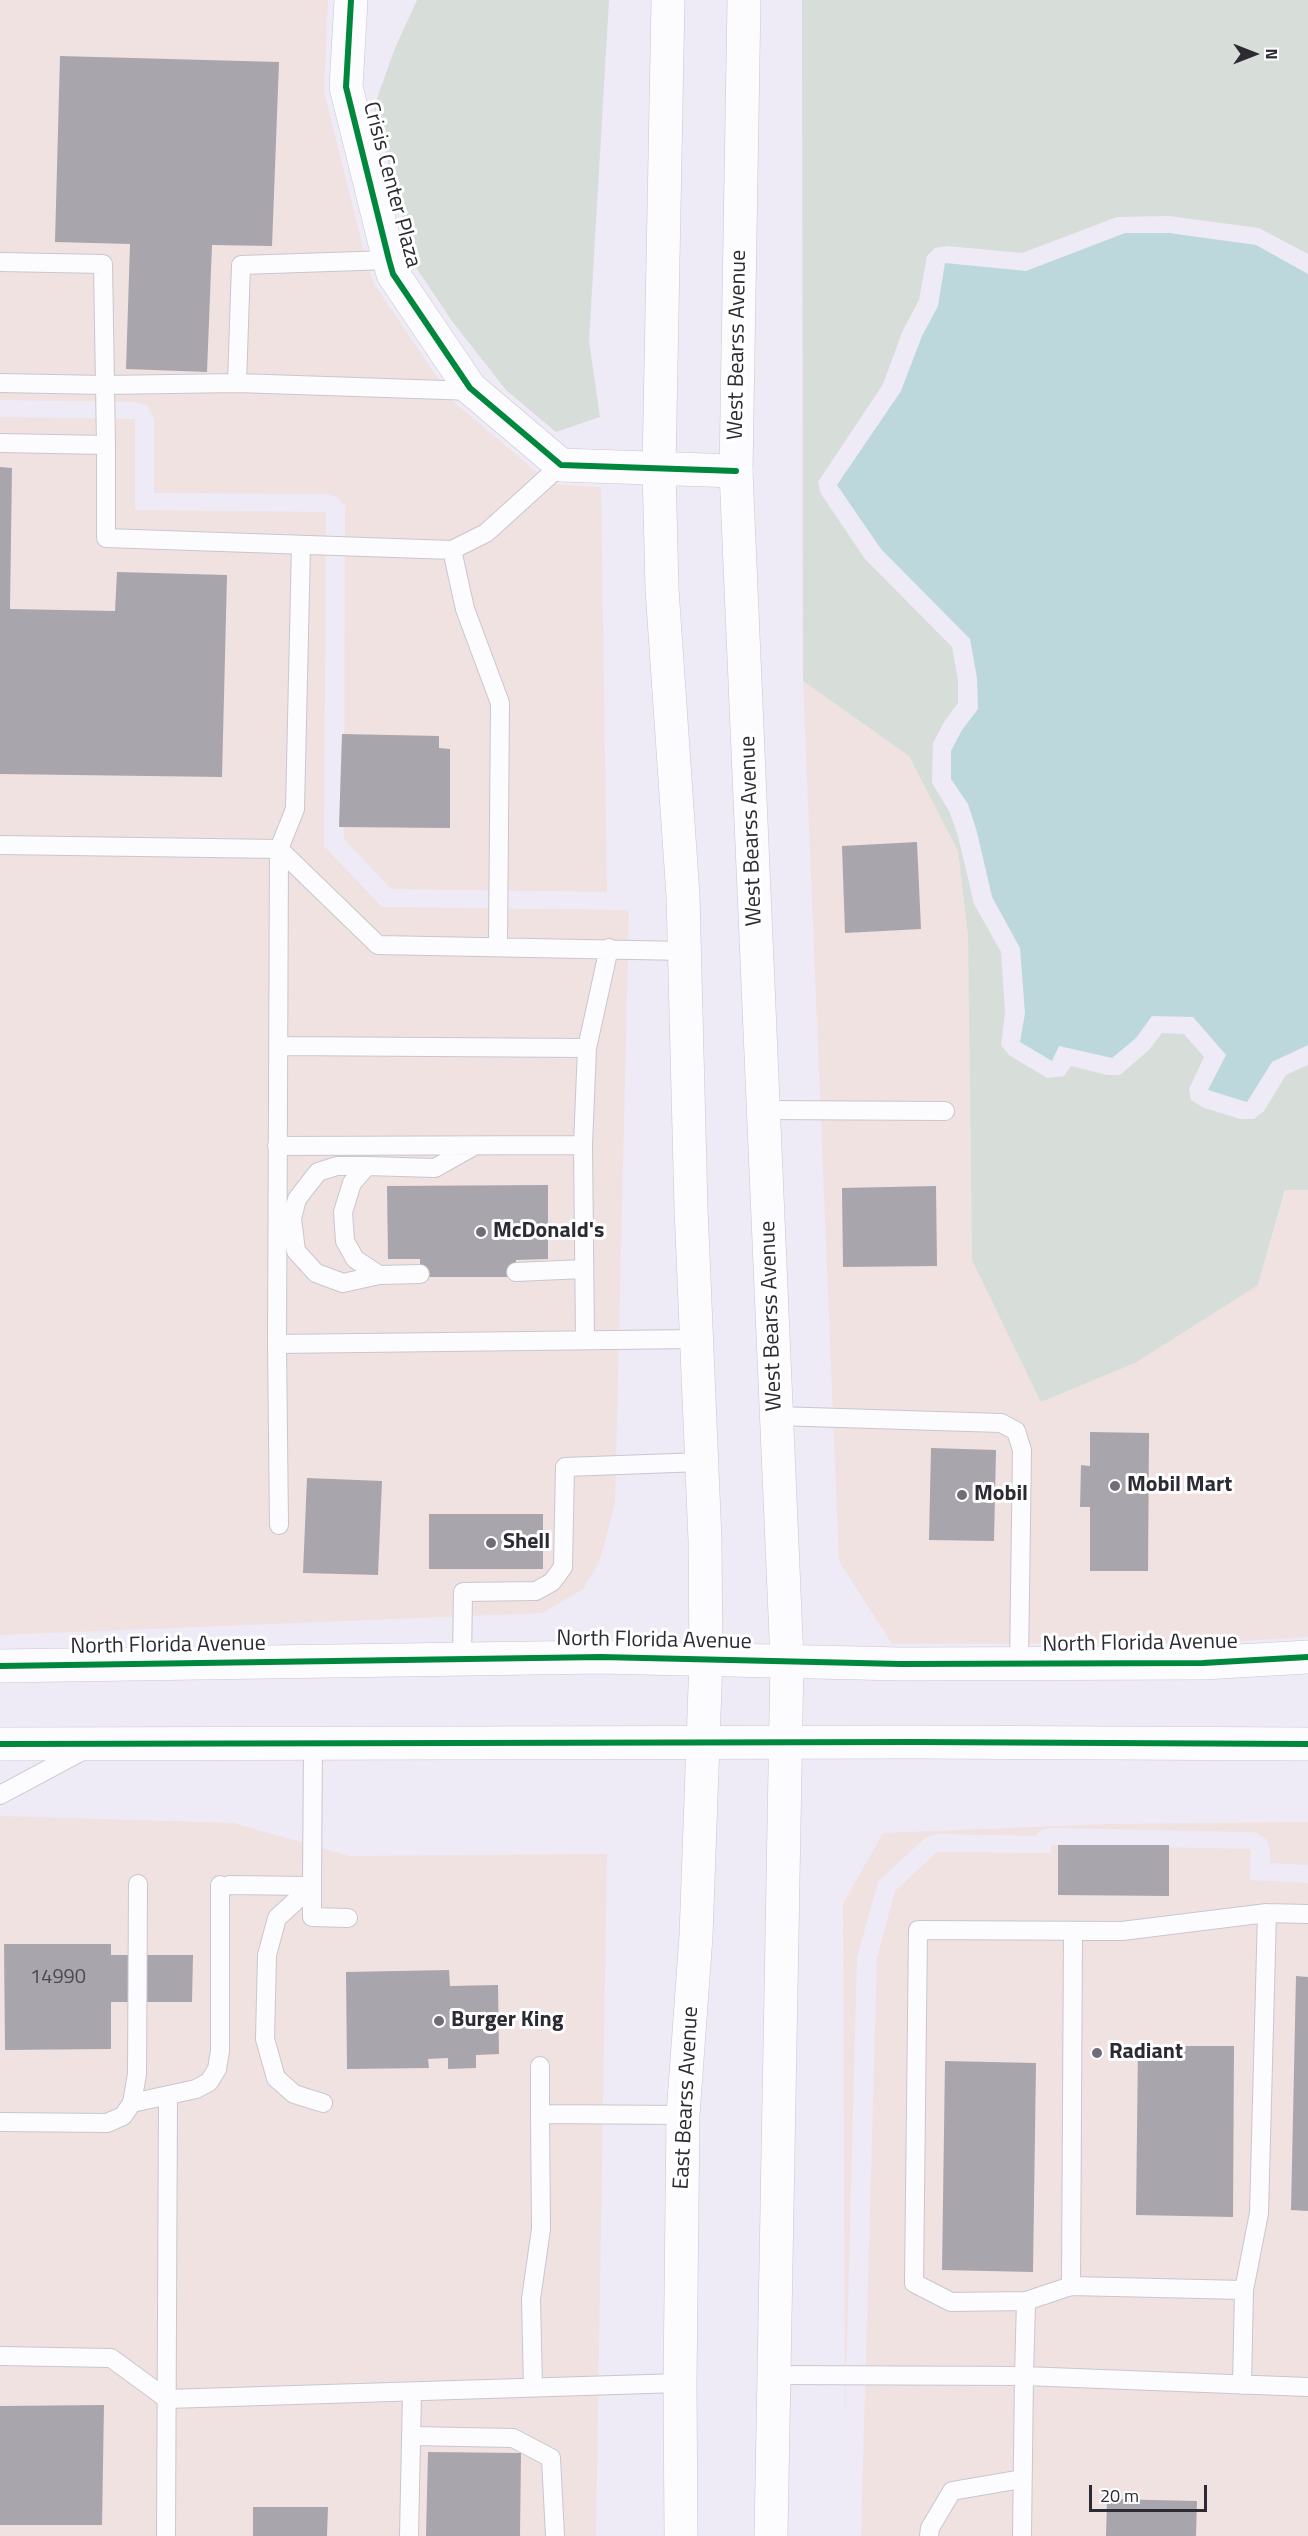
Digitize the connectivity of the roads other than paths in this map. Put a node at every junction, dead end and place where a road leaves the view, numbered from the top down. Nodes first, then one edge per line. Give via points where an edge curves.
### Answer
1 (351, 0) edge
2 (668, 0) edge
3 (744, 0) edge
4 (389, 260) junction
5 (0, 262) edge
6 (0, 383) edge
7 (237, 383) junction
8 (105, 385) junction
9 (474, 391) junction
10 (0, 443) edge
11 (105, 445) junction
12 (561, 465) junction
13 (659, 469) junction
14 (736, 471) junction
15 (301, 545) junction
16 (452, 550) junction
17 (0, 845) edge
18 (279, 849) junction
19 (498, 946) junction
20 (609, 948) junction
21 (685, 951) junction
22 (278, 1046) junction
23 (587, 1048) junction
24 (764, 1110) junction
25 (945, 1111) dead end
26 (475, 1145) junction
27 (583, 1145) junction
28 (277, 1146) junction
29 (367, 1166) junction
30 (584, 1269) junction
31 (516, 1272) dead end
32 (420, 1274) dead end
33 (379, 1275) junction
34 (696, 1339) junction
35 (585, 1340) junction
36 (277, 1344) junction
37 (776, 1416) junction
38 (702, 1462) junction
39 (279, 1525) dead end
40 (1308, 1657) edge
41 (462, 1659) junction
42 (706, 1659) junction
43 (787, 1661) junction
44 (1019, 1664) junction
45 (0, 1666) edge
46 (313, 1742) junction
47 (704, 1742) junction
48 (786, 1742) junction
49 (98, 1743) junction
50 (0, 1744) edge
51 (1308, 1744) edge
52 (0, 1795) edge
53 (138, 1884) dead end
54 (312, 1886) junction
55 (1267, 1913) junction
56 (1308, 1914) edge
57 (348, 1918) dead end
58 (1073, 1930) junction
59 (540, 2066) dead end
60 (168, 2096) junction
61 (132, 2103) junction
62 (323, 2103) dead end
63 (540, 2114) junction
64 (683, 2115) junction
65 (0, 2122) edge
66 (1071, 2286) junction
67 (1244, 2290) junction
68 (1026, 2301) junction
69 (0, 2356) edge
70 (774, 2375) junction
71 (1024, 2376) junction
72 (680, 2383) junction
73 (1242, 2385) junction
74 (1308, 2387) edge
75 (533, 2388) junction
76 (412, 2393) junction
77 (167, 2399) junction
78 (412, 2436) junction
79 (1022, 2479) junction
80 (166, 2536) edge
81 (409, 2536) edge
82 (555, 2536) edge
83 (681, 2536) edge
84 (771, 2536) edge
85 (929, 2536) edge
86 (1022, 2536) edge

1 - 4 main road, Crisis Center Plaza via 346,87
2 - 13 main road
3 - 14 main road, West Bearss Avenue
4 - 7 lane via 241,265
4 - 9 main road, Crisis Center Plaza via 393,274
5 - 8 lane via 103,264
6 - 8 lane
7 - 8 lane
7 - 9 lane
8 - 11 lane
9 - 12 main road, Crisis Center Plaza
10 - 11 lane
11 - 15 lane via 106,538
12 - 13 main road
12 - 16 lane via 486,532
13 - 14 main road
13 - 21 main road via 662,589
14 - 24 main road, West Bearss Avenue
15 - 16 lane
15 - 18 lane via 295,809
16 - 19 lane via 465,609 500,703
17 - 18 lane
18 - 19 lane via 378,945
18 - 22 lane
19 - 20 lane
20 - 21 lane
20 - 23 lane
21 - 34 main road
22 - 23 lane
22 - 28 lane
23 - 27 lane
24 - 25 lane
24 - 37 main road, West Bearss Avenue
26 - 27 lane
26 - 28 lane
26 - 29 lane via 435,1168
27 - 30 lane
28 - 36 lane
29 - 33 lane via 352,1184 343,1212 345,1241 355,1259
29 - 33 lane via 337,1166 318,1172 297,1199 292,1218 296,1251 316,1273 343,1283
30 - 31 lane
30 - 35 lane
32 - 33 lane
34 - 35 lane
34 - 38 main road
35 - 36 lane
36 - 39 lane
37 - 43 main road, West Bearss Avenue
37 - 44 lane via 1001,1423 1016,1431 1022,1450
38 - 41 lane via 565,1467 563,1567 552,1582 537,1591 463,1592
38 - 42 main road
40 - 44 main road, North Florida Avenue via 1203,1663
41 - 42 main road, North Florida Avenue
41 - 45 main road, North Florida Avenue
42 - 43 main road, North Florida Avenue
42 - 47 main road, East Bearss Avenue
43 - 44 main road, North Florida Avenue
43 - 48 main road
46 - 47 main road
46 - 49 main road
46 - 54 lane
47 - 48 main road
47 - 64 main road, East Bearss Avenue
48 - 51 main road
48 - 70 main road
49 - 50 main road
49 - 52 lane
53 - 61 lane via 137,2074
54 - 57 lane via 312,1917
54 - 60 lane via 224,1885 217,2069 209,2082
54 - 62 lane via 277,1918 267,1955 266,2039 276,2078 294,2094
55 - 56 lane
55 - 58 lane via 1122,1930
55 - 67 lane via 1259,2213
58 - 66 lane
58 - 68 lane via 918,1930 914,2283 951,2302
59 - 63 lane
60 - 61 lane
60 - 77 lane
61 - 65 lane via 123,2116 107,2123
63 - 64 lane
63 - 75 lane via 541,2229 531,2299
64 - 72 main road, East Bearss Avenue
66 - 67 lane
66 - 68 lane
67 - 73 lane
68 - 71 lane
69 - 77 lane via 111,2358
70 - 71 lane
70 - 84 main road
71 - 73 lane
71 - 79 lane
72 - 75 lane
72 - 83 main road, East Bearss Avenue
73 - 74 lane
75 - 76 lane
76 - 77 lane
76 - 78 lane
77 - 80 lane
78 - 81 lane
78 - 82 lane via 513,2438 551,2458
79 - 85 lane via 952,2491
79 - 86 lane

